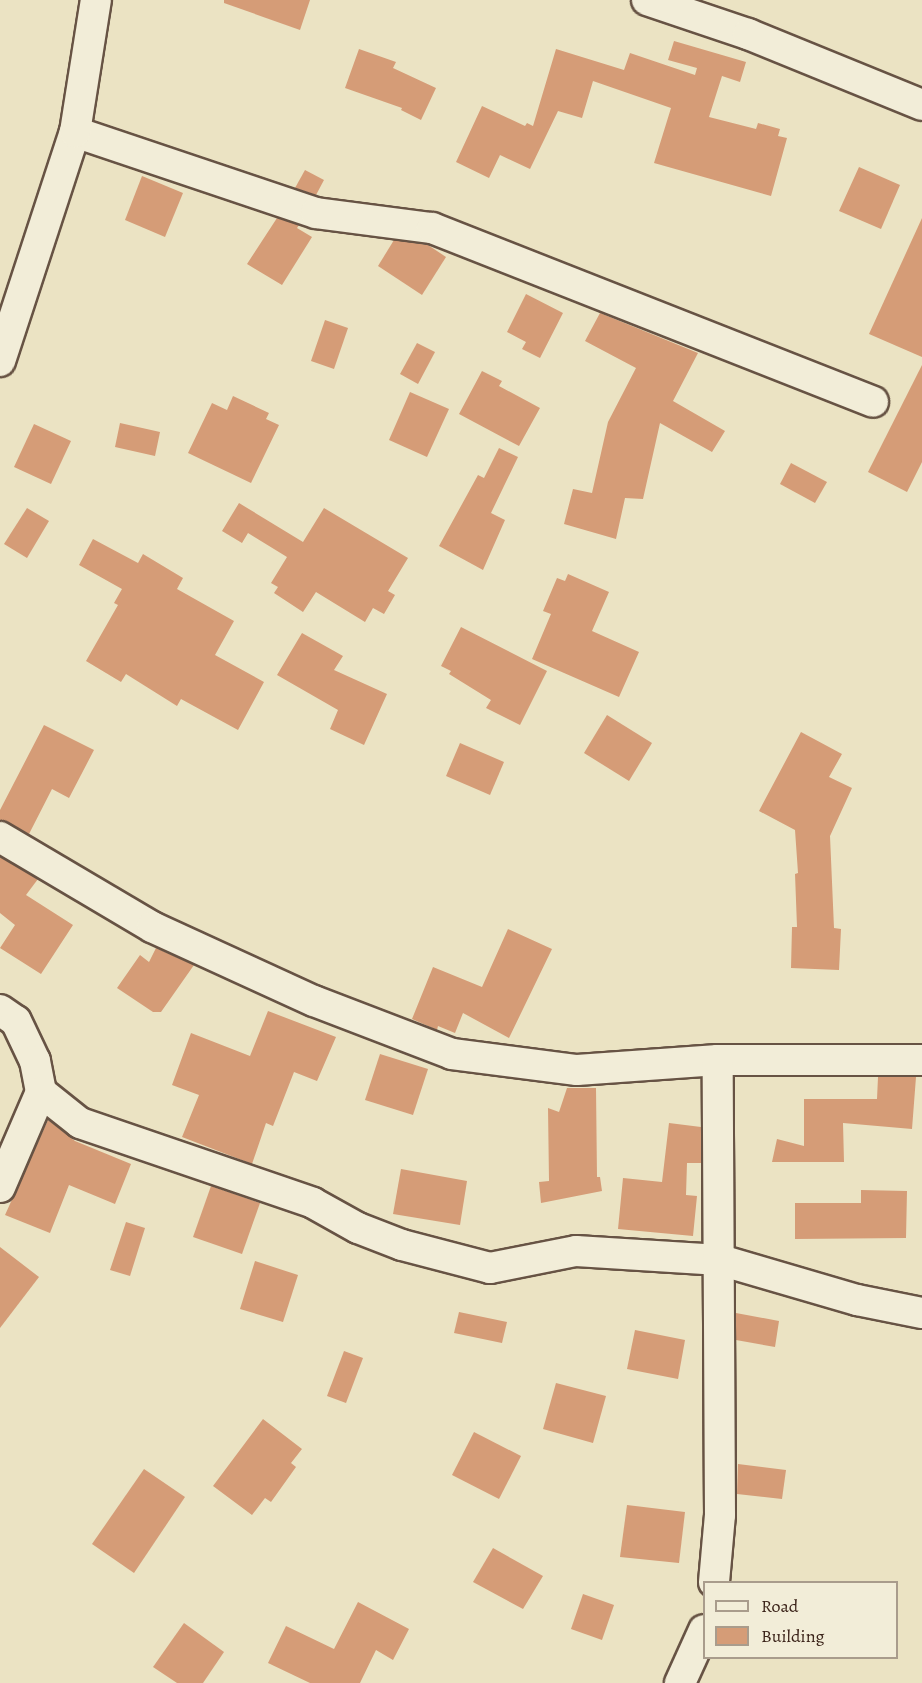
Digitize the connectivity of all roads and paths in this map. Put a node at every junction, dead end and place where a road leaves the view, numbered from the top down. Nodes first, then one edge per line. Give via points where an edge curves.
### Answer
1 (96, 0) edge
2 (647, 0) edge
3 (922, 105) edge
4 (75, 132) junction
5 (0, 361) edge
6 (873, 402) dead end
7 (0, 837) edge
8 (0, 1010) edge
9 (718, 1059) junction
10 (922, 1060) edge
11 (41, 1092) junction
12 (0, 1187) edge
13 (720, 1260) junction
14 (922, 1313) edge
15 (714, 1581) edge
16 (703, 1634) edge
17 (680, 1683) edge

1 - 4 street
2 - 3 street via 748,34
4 - 5 street
4 - 6 street via 316,213 432,228
7 - 9 street via 152,927 314,1001 452,1054 577,1070
8 - 11 street via 16,1021 34,1060
9 - 10 street
9 - 13 street
11 - 12 street
11 - 13 street via 80,1123 312,1203 358,1228 402,1245 490,1268 576,1251
13 - 14 street via 857,1300
13 - 15 street via 720,1515
16 - 17 street

